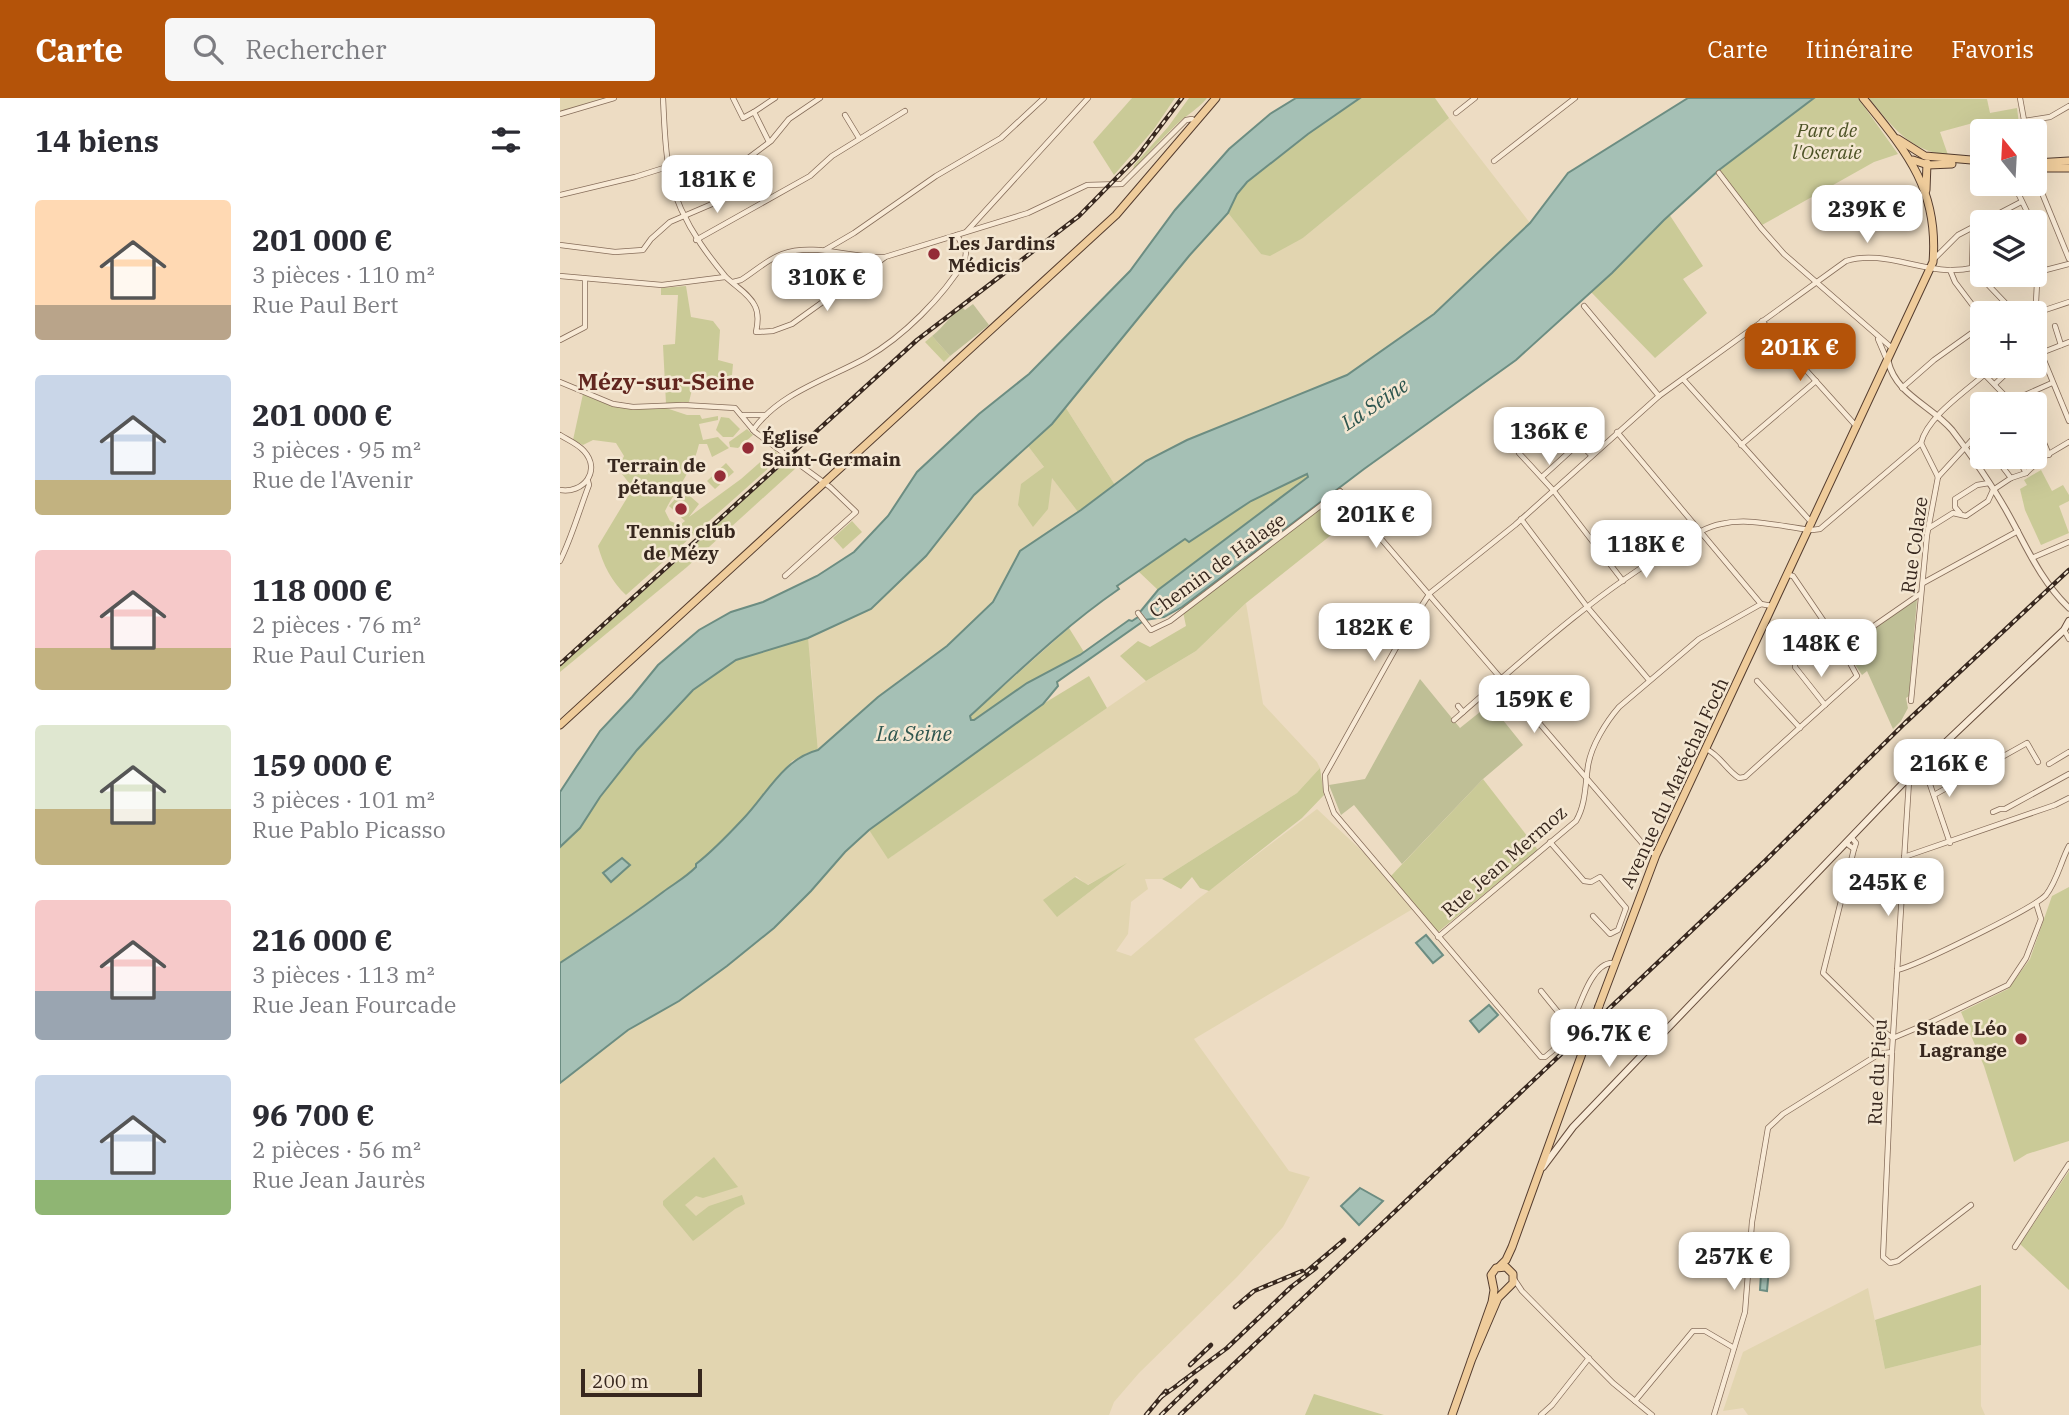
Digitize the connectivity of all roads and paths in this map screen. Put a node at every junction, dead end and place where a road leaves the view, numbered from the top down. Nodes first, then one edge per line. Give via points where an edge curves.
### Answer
1 (614, 98) edge
2 (663, 98) edge
3 (733, 98) edge
4 (775, 98) edge
5 (820, 98) edge
6 (1044, 98) edge
7 (1088, 98) edge
8 (1214, 98) edge
9 (1475, 98) edge
10 (1575, 98) edge
11 (1863, 98) edge
12 (2020, 98) edge
13 (2069, 106) edge
14 (905, 111) dead end
15 (754, 112) junction
16 (1455, 113) dead end
17 (560, 114) edge
18 (845, 116) dead end
19 (2024, 119) edge
20 (2037, 119) edge
21 (1195, 121) junction
22 (1895, 137) junction
23 (859, 138) junction
24 (769, 142) junction
25 (1925, 156) junction
26 (1494, 161) dead end
27 (1970, 161) edge
28 (2069, 162) edge
29 (1970, 164) edge
30 (1928, 165) junction
31 (1941, 165) junction
32 (1917, 166) junction
33 (2048, 166) edge
34 (667, 167) junction
35 (2069, 168) edge
36 (2048, 169) edge
37 (1719, 173) dead end
38 (1928, 175) junction
39 (1926, 194) junction
40 (560, 195) edge
41 (2020, 196) edge
42 (2046, 196) edge
43 (2021, 202) junction
44 (2006, 210) edge
45 (2025, 210) edge
46 (685, 217) junction
47 (1970, 230) edge
48 (967, 232) junction
49 (957, 235) junction
50 (696, 240) junction
51 (1934, 244) junction
52 (560, 245) edge
53 (1945, 248) junction
54 (827, 249) junction
55 (885, 257) junction
56 (2069, 261) edge
57 (1932, 265) junction
58 (1970, 268) edge
59 (2047, 269) edge
60 (1950, 270) junction
61 (560, 276) edge
62 (725, 277) junction
63 (585, 280) junction
64 (733, 282) junction
65 (1815, 282) junction
66 (1990, 287) edge
67 (2004, 301) edge
68 (1970, 302) edge
69 (2069, 302) edge
70 (1584, 306) dead end
71 (2047, 309) edge
72 (1762, 321) junction
73 (2054, 326) dead end
74 (1970, 334) edge
75 (1877, 335) junction
76 (560, 340) edge
77 (2069, 342) edge
78 (2061, 345) junction
79 (1894, 349) junction
80 (2047, 351) edge
81 (1888, 361) junction
82 (2047, 369) edge
83 (1982, 378) edge
84 (1988, 378) edge
85 (2001, 378) edge
86 (1683, 379) junction
87 (1816, 381) junction
88 (560, 382) edge
89 (2052, 383) junction
90 (1994, 384) junction
91 (1902, 388) junction
92 (2002, 392) edge
93 (2032, 392) edge
94 (1659, 396) junction
95 (742, 415) junction
96 (766, 415) junction
97 (1938, 416) junction
98 (2069, 421) edge
99 (1857, 427) junction
100 (754, 431) junction
101 (1617, 432) junction
102 (1589, 434) dead end
103 (560, 435) edge
104 (1970, 442) edge
105 (2069, 442) edge
106 (1579, 443) junction
107 (1921, 443) junction
108 (1741, 445) junction
109 (1964, 448) junction
110 (1523, 449) dead end
111 (2047, 449) edge
112 (2049, 454) junction
113 (1591, 455) junction
114 (2004, 469) edge
115 (2024, 469) edge
116 (2026, 473) junction
117 (1542, 477) junction
118 (1938, 477) junction
119 (2011, 478) junction
120 (588, 481) junction
121 (826, 483) junction
122 (1991, 486) junction
123 (560, 490) edge
124 (1553, 490) junction
125 (1960, 513) junction
126 (1521, 519) junction
127 (1810, 526) junction
128 (1928, 529) junction
129 (2018, 531) junction
130 (1701, 532) junction
131 (2069, 542) edge
132 (2032, 558) junction
133 (560, 561) edge
134 (1788, 575) junction
135 (785, 576) dead end
136 (1623, 581) junction
137 (1922, 583) junction
138 (1430, 593) junction
139 (1921, 593) junction
140 (1760, 604) junction
141 (1773, 606) junction
142 (1588, 608) junction
143 (2069, 608) edge
144 (1138, 613) dead end
145 (1415, 617) junction
146 (1421, 621) dead end
147 (2069, 621) edge
148 (1406, 630) junction
149 (2064, 630) junction
150 (1414, 634) dead end
151 (2069, 639) edge
152 (1842, 648) junction
153 (1795, 660) dead end
154 (1502, 677) junction
155 (1650, 680) junction
156 (1758, 681) dead end
157 (1911, 701) dead end
158 (1825, 705) junction
159 (1458, 706) dead end
160 (1463, 712) junction
161 (1454, 720) dead end
162 (560, 727) edge
163 (1800, 728) junction
164 (1706, 749) junction
165 (2069, 752) edge
166 (2038, 762) dead end
167 (1923, 764) junction
168 (2049, 764) dead end
169 (2069, 774) edge
170 (1587, 777) junction
171 (1907, 779) junction
172 (1934, 795) junction
173 (2069, 798) edge
174 (1993, 812) dead end
175 (1848, 840) junction
176 (1550, 842) junction
177 (1950, 843) junction
178 (2069, 846) edge
179 (1656, 855) junction
180 (1905, 857) junction
181 (2036, 903) junction
182 (1592, 916) dead end
183 (1438, 937) junction
184 (1615, 963) junction
185 (1897, 970) junction
186 (1541, 991) dead end
187 (1571, 1028) junction
188 (1893, 1038) junction
189 (1892, 1052) junction
190 (1558, 1119) junction
191 (1573, 1127) junction
192 (1552, 1135) junction
193 (1564, 1139) junction
194 (2069, 1164) edge
195 (1542, 1168) junction
196 (1971, 1205) dead end
197 (1524, 1216) junction
198 (2015, 1247) dead end
199 (1499, 1267) junction
200 (1513, 1275) junction
201 (1493, 1286) junction
202 (1507, 1289) junction
203 (1522, 1291) junction
204 (1734, 1348) junction
205 (1589, 1358) junction
206 (1471, 1361) junction
207 (1635, 1401) junction
208 (1545, 1414) edge
209 (1452, 1415) edge
210 (1652, 1415) edge
211 (1714, 1415) edge

1 - 17 street
2 - 34 street
3 - 15 street via 743,118
4 - 15 street
5 - 24 street via 789,119
6 - 54 street via 1006,134
7 - 48 street
8 - 21 main road
9 - 16 street
10 - 26 street
11 - 22 main road
12 - 19 street
13 - 20 street
14 - 23 street
15 - 24 street
18 - 23 street
21 - 48 street via 1183,123 1124,182 1087,185 1028,213
21 - 121 main road via 1116,215
22 - 25 main road
22 - 32 main road
23 - 50 street via 810,176
24 - 46 street via 747,159 734,189
25 - 27 main road
25 - 30 main road
25 - 32 main road
28 - 33 main road
29 - 31 main road
30 - 31 main road
30 - 32 main road
30 - 38 main road
31 - 38 main road
32 - 39 main road
34 - 40 street
34 - 46 street
35 - 36 main road
37 - 65 street via 1768,236
38 - 39 main road
39 - 51 main road, Avenue du Maréchal Foch
41 - 43 street
42 - 56 street
43 - 44 street, Avenue du Maréchal Foch
43 - 45 street
46 - 50 street
46 - 52 street via 670,222 643,250
47 - 53 street, Avenue du Maréchal Foch
48 - 49 street
49 - 55 street
49 - 96 street via 965,260 916,322 867,357 798,392
50 - 62 street
51 - 53 street
51 - 57 main road, Avenue du Maréchal Foch
53 - 57 street, Avenue du Maréchal Foch
54 - 55 street via 865,258
54 - 64 street via 783,254
55 - 64 street via 792,324 773,331 756,332 754,305
56 - 59 street
57 - 60 street
57 - 65 street via 1855,258
57 - 79 main road, Avenue du Maréchal Foch
58 - 60 street
60 - 68 street
61 - 63 street
62 - 63 street via 662,285
62 - 64 street
63 - 76 street via 585,327
65 - 72 street
65 - 75 street
66 - 67 street
69 - 71 street
70 - 94 street
72 - 86 street
72 - 87 street
73 - 78 street
74 - 91 street
75 - 79 street
75 - 81 street
77 - 78 street
78 - 80 street
79 - 81 main road, Avenue du Maréchal Foch
81 - 91 street
81 - 99 main road, Avenue du Maréchal Foch
82 - 89 street
83 - 97 street
84 - 90 street
85 - 90 street
86 - 94 street
86 - 108 street
87 - 99 street
87 - 108 street
88 - 95 street via 613,404 735,408
89 - 93 street
89 - 98 street
90 - 92 street
91 - 97 street
94 - 101 street
95 - 96 street
95 - 100 street
96 - 100 street
97 - 107 street
97 - 109 street
99 - 127 main road, Avenue du Maréchal Foch
100 - 121 street
101 - 113 street
101 - 130 street
102 - 106 street
103 - 120 street via 587,454
104 - 109 street
105 - 112 street
106 - 113 street
106 - 117 street
107 - 118 street
107 - 127 street via 1820,529
108 - 127 street
109 - 118 street
109 - 122 street
110 - 117 street via 1519,453
111 - 112 street
112 - 116 street
113 - 124 street
114 - 119 street
115 - 116 street
116 - 119 street
117 - 124 street
118 - 128 street, Rue Colaze
119 - 122 street
120 - 123 street via 576,489
120 - 133 street
121 - 135 street via 856,512
121 - 162 main road
122 - 125 street via 1988,501 1965,516
122 - 125 street via 1978,485 1955,499
122 - 129 street
124 - 126 street
124 - 136 street
125 - 128 street
126 - 138 street
126 - 142 street
127 - 130 street via 1738,522
127 - 134 main road, Avenue du Maréchal Foch
128 - 137 street, Rue Colaze
129 - 132 street
129 - 137 street
130 - 136 street
130 - 140 street
131 - 132 street
132 - 143 street via 2047,585
134 - 141 main road, Avenue du Maréchal Foch
134 - 152 street
136 - 142 street
137 - 139 street, Rue Colaze
138 - 144 street, Chemin de Halage via 1340,491 1170,621 1151,630
138 - 145 street
138 - 154 street
139 - 152 street
139 - 157 street, Rue Colaze
140 - 141 street
140 - 155 street, Rue Jean Mermoz via 1699,639
141 - 164 main road, Avenue du Maréchal Foch
142 - 154 street
142 - 155 street
145 - 146 street
145 - 148 street
147 - 149 main road
148 - 150 street
148 - 183 street via 1325,775 1326,791 1334,813
149 - 151 street
149 - 167 main road
152 - 158 street via 1857,676
153 - 158 street
154 - 160 street
154 - 170 street
155 - 170 street, Rue Jean Mermoz via 1610,719 1594,749
156 - 163 street
158 - 163 street
159 - 160 street
160 - 161 street
163 - 164 street via 1739,778
164 - 179 main road, Avenue du Maréchal Foch
165 - 168 street
166 - 172 street via 2027,743
167 - 171 main road
167 - 172 street
169 - 174 street
170 - 176 street, Rue Jean Mermoz via 1582,812
170 - 179 street
171 - 175 main road
171 - 180 street, Rue du Pieu
172 - 177 street
173 - 177 street
175 - 188 street via 1854,849 1823,973
175 - 191 main road
176 - 182 street via 1584,881 1600,877 1626,908 1618,930 1610,934
176 - 183 street, Rue Jean Mermoz
177 - 180 street
178 - 181 street via 2052,886
179 - 184 main road, Avenue du Maréchal Foch
180 - 185 street, Rue du Pieu
181 - 185 street
181 - 188 street via 2041,919 2026,958 2008,985
183 - 187 street via 1541,1057 1557,1047
184 - 187 street via 1606,964 1593,978
184 - 190 main road, Avenue du Maréchal Foch, bridge
185 - 188 street, Rue du Pieu
186 - 187 street
188 - 189 street, Rue du Pieu
189 - 196 street, Rue du Pieu via 1885,1261 1898,1261
189 - 204 street via 1879,1054 1770,1125 1752,1222 1745,1312
190 - 191 main road via 1565,1127
190 - 192 main road, Avenue du Maréchal Foch
191 - 192 main road
191 - 193 main road
192 - 193 main road
192 - 195 main road, Avenue du Maréchal Foch
193 - 195 main road
194 - 198 street
195 - 197 main road, Avenue du Maréchal Foch
197 - 199 main road, Avenue du Maréchal Foch
197 - 200 main road, Avenue du Maréchal Foch via 1511,1259
199 - 200 main road
199 - 201 main road via 1491,1274
200 - 202 main road
200 - 203 street
201 - 202 main road
201 - 206 main road
202 - 203 street
202 - 206 main road via 1496,1301
203 - 205 street
204 - 207 street via 1705,1331 1693,1331
204 - 211 street
205 - 207 street
205 - 208 street
206 - 209 main road
207 - 210 street

